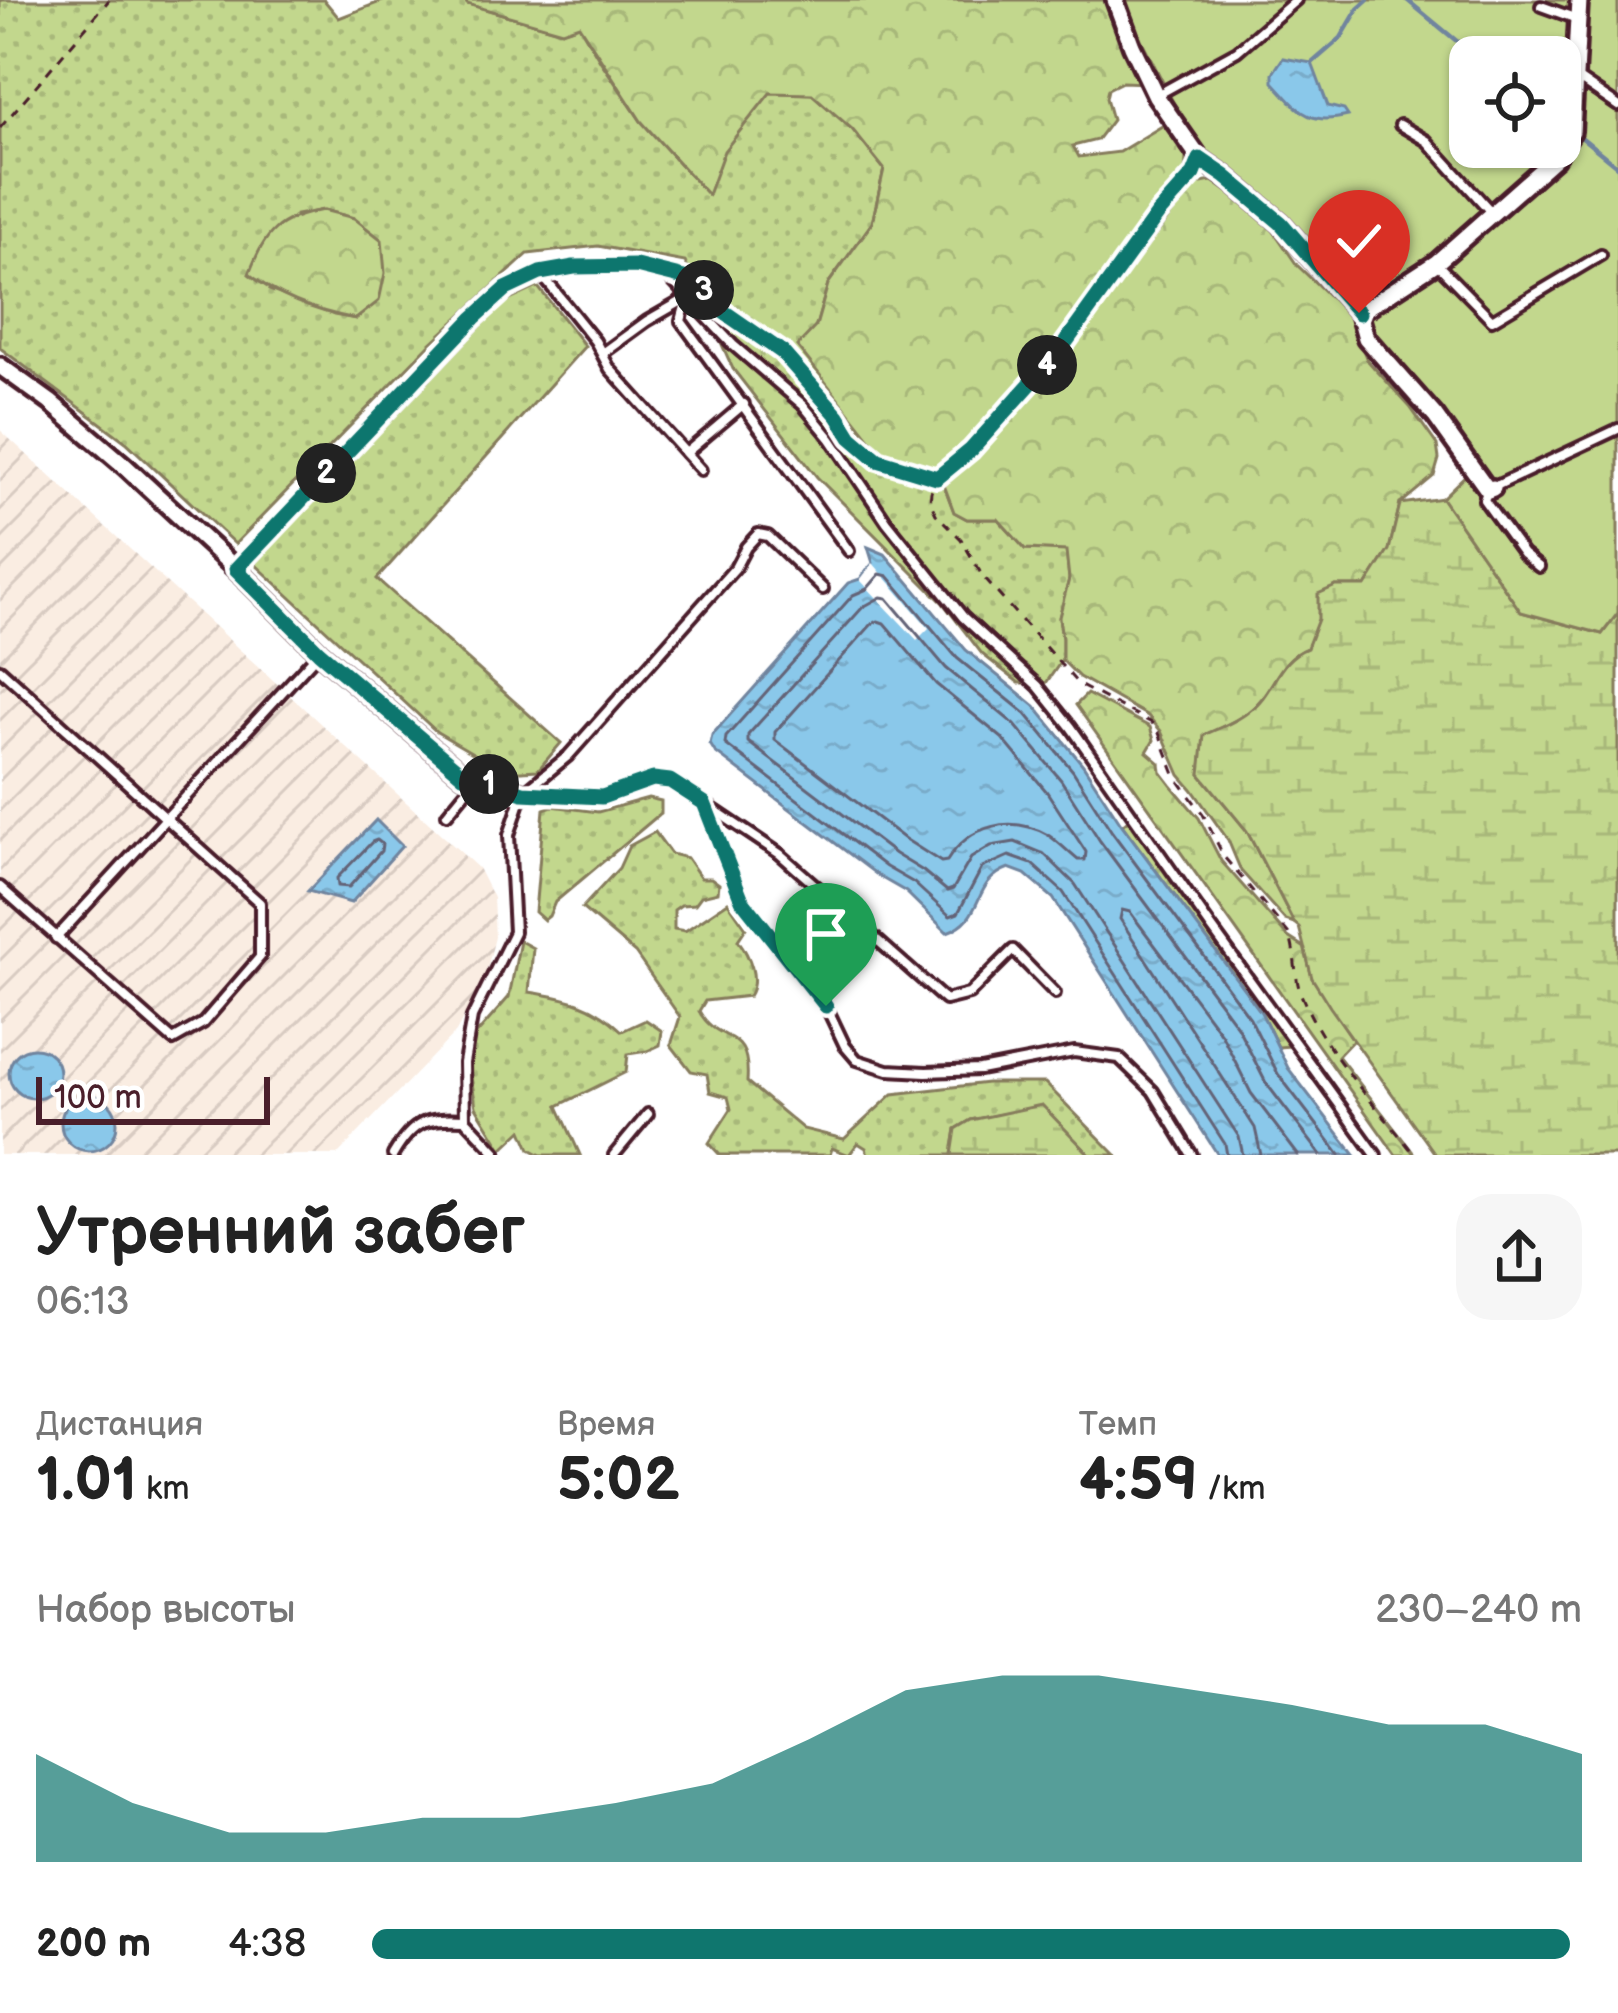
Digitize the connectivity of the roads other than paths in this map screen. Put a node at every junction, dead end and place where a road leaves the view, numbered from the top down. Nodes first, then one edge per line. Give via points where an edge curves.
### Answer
1 (1115, 0) edge
2 (1296, 0) edge
3 (1579, 0) edge
4 (1540, 6) dead end
5 (1578, 20) junction
6 (1577, 36) edge
7 (1581, 82) edge
8 (1156, 96) junction
9 (1618, 106) edge
10 (1400, 125) dead end
11 (1544, 168) edge
12 (1493, 214) junction
13 (1601, 255) dead end
14 (1436, 263) junction
15 (540, 273) junction
16 (687, 298) junction
17 (1359, 313) junction
18 (603, 353) junction
19 (0, 366) edge
20 (744, 404) junction
21 (1618, 429) edge
22 (686, 453) junction
23 (701, 470) dead end
24 (1490, 489) junction
25 (849, 551) dead end
26 (1539, 566) dead end
27 (236, 569) junction
28 (823, 590) dead end
29 (319, 652) junction
30 (0, 669) edge
31 (476, 780) junction
32 (523, 793) junction
33 (704, 803) junction
34 (447, 814) dead end
35 (166, 818) junction
36 (0, 887) edge
37 (56, 938) junction
38 (1055, 993) dead end
39 (648, 1114) dead end
40 (465, 1119) junction
41 (393, 1155) edge
42 (494, 1155) edge
43 (614, 1155) edge
44 (1192, 1155) edge
45 (1376, 1155) edge

1 - 8 street
2 - 8 lane via 1237,51
3 - 5 street
4 - 5 lane
5 - 6 street
7 - 9 lane
8 - 17 street via 1200,159 1281,223
10 - 12 lane via 1427,141
11 - 12 street
12 - 14 street
13 - 14 lane via 1492,320
14 - 17 street
15 - 16 lane via 636,266 664,272
15 - 18 lane
15 - 27 lane via 474,318
16 - 18 lane
16 - 20 lane via 681,321
16 - 45 lane via 803,405 963,617 1071,727
17 - 24 street via 1366,338
18 - 22 lane
19 - 27 street
20 - 22 lane
20 - 25 lane
21 - 24 lane
22 - 23 lane
24 - 26 lane via 1484,500
27 - 29 street
28 - 32 lane via 758,534 568,756
29 - 31 street
29 - 35 lane
30 - 35 lane
31 - 32 street
31 - 34 lane
32 - 33 lane via 602,797 653,779
32 - 40 lane via 509,836 514,932 472,1017
33 - 38 lane via 780,854 945,1000 969,994 1013,950
33 - 44 lane via 742,900 826,1006 857,1060 926,1072 1074,1052 1119,1058 1153,1090
35 - 37 lane
35 - 37 lane via 260,903 260,957 203,1023 173,1040
36 - 37 lane
39 - 43 lane
40 - 41 lane via 435,1117 408,1130
40 - 42 lane

